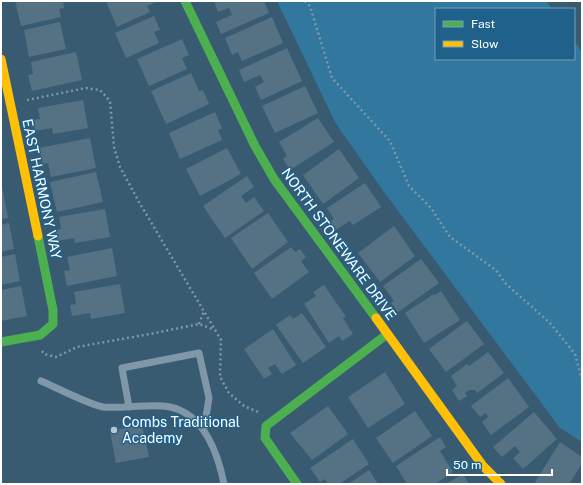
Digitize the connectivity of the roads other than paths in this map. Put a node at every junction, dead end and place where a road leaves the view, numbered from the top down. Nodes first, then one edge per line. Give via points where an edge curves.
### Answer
1 (185, 1) edge
2 (1, 59) edge
3 (386, 335) junction
4 (1, 342) edge
5 (41, 381) dead end
6 (129, 407) junction
7 (204, 429) junction
8 (224, 484) edge
9 (297, 484) edge
10 (501, 484) edge

1 - 3 street, NORTH STONEWARE DRIVE via 255,146 274,179
2 - 4 street, EAST HARMONY WAY via 53,310 53,324 40,334
3 - 9 street via 266,426 265,438
3 - 10 street, NORTH STONEWARE DRIVE via 483,466
5 - 6 lane via 101,407
6 - 7 lane via 170,407 188,415
6 - 7 lane via 122,368 199,353 209,398
7 - 8 lane via 221,468

